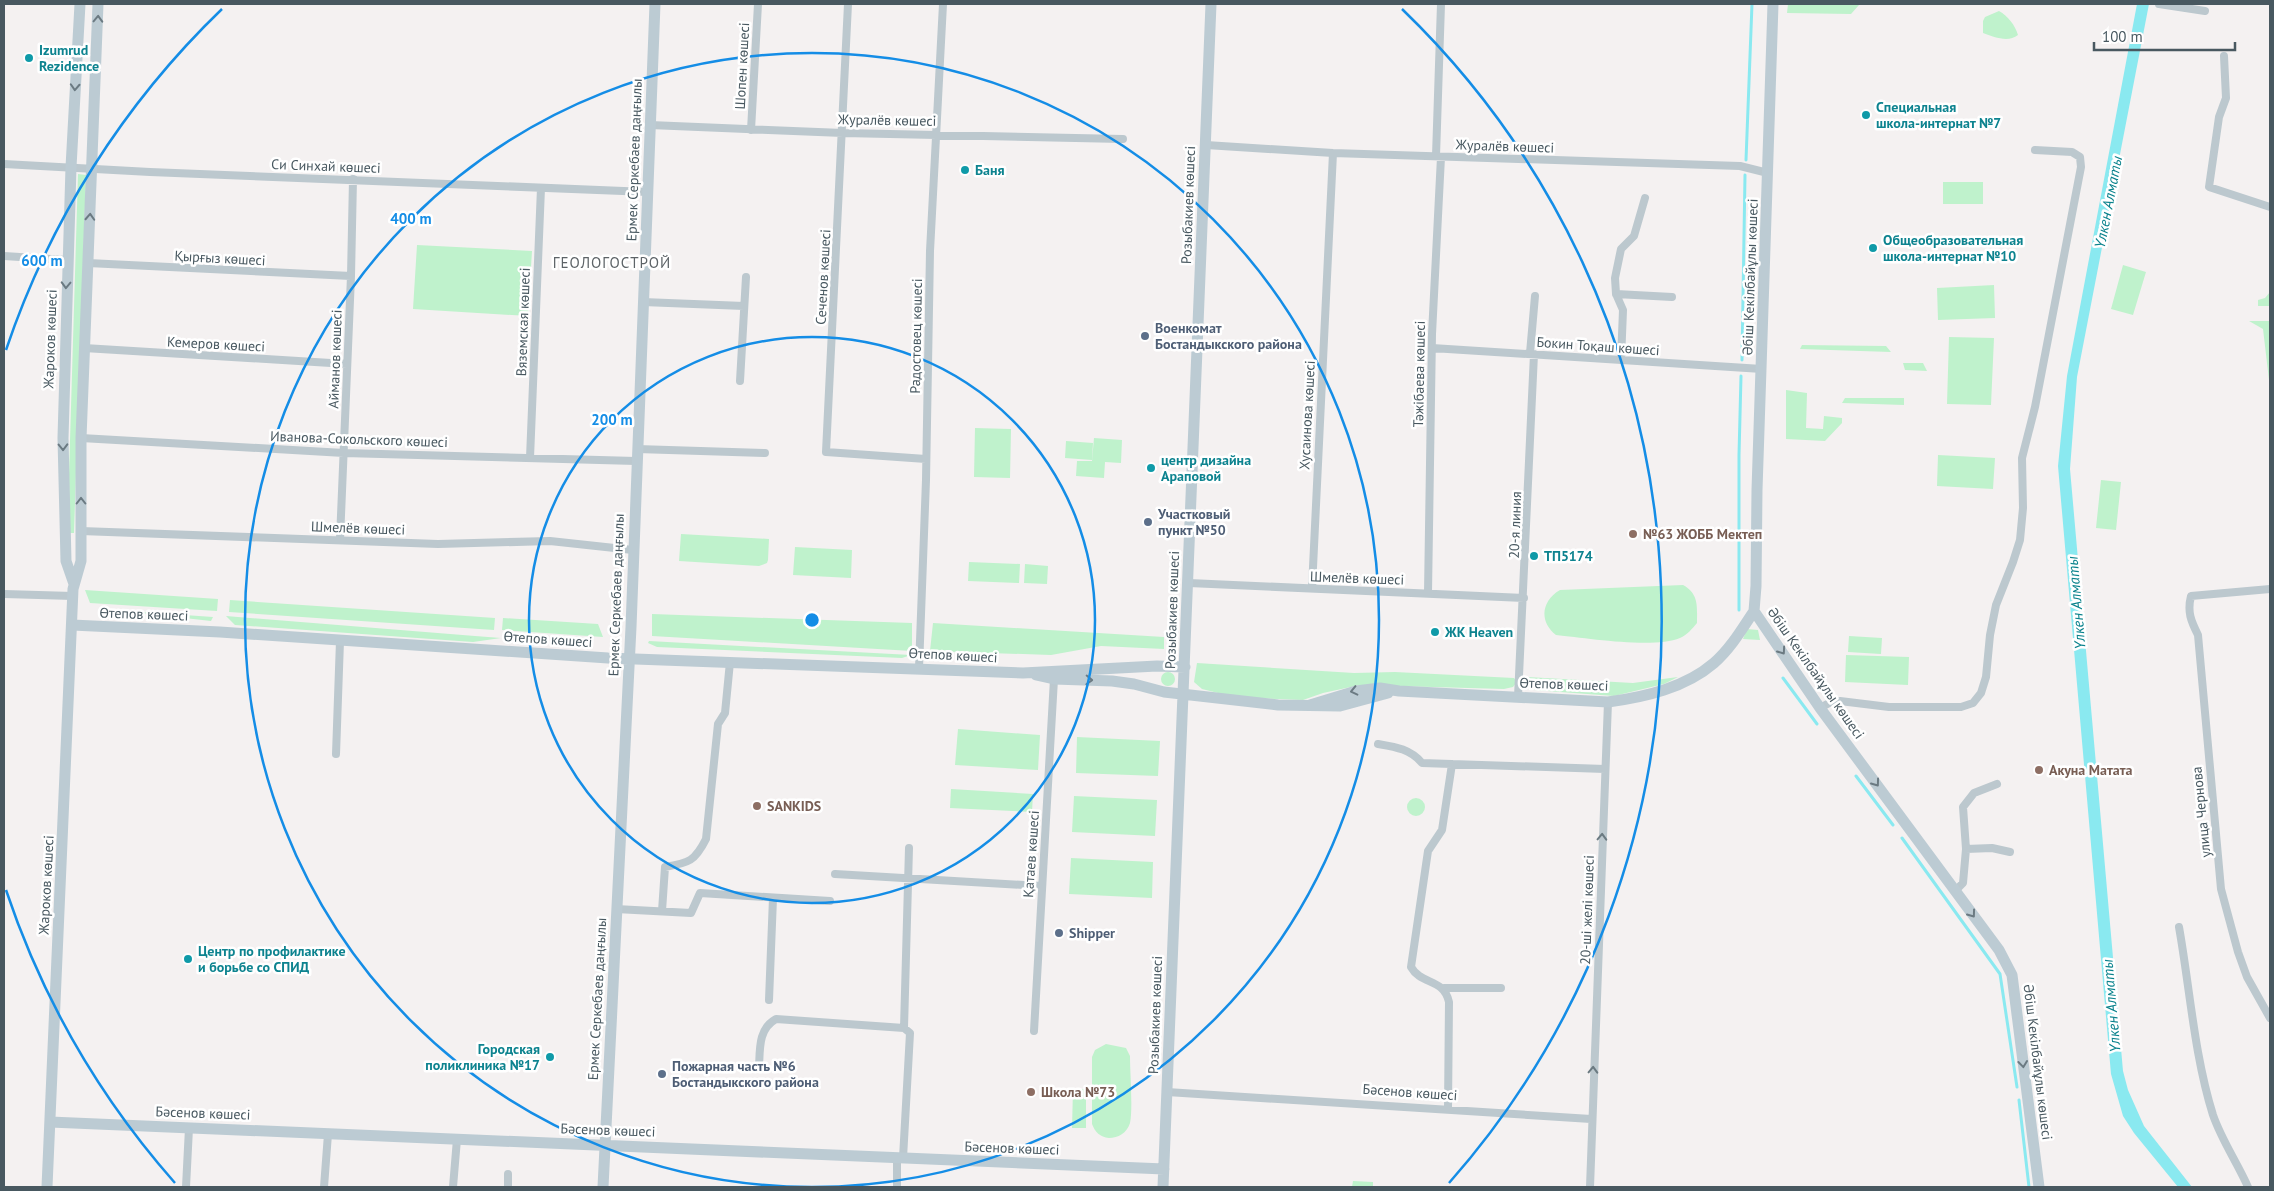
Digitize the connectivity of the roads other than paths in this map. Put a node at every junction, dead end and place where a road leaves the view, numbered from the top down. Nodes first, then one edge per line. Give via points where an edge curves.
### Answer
1 (80, 4) edge
2 (98, 4) edge
3 (655, 4) edge
4 (758, 4) edge
5 (848, 4) edge
6 (943, 4) edge
7 (1211, 4) edge
8 (1441, 4) edge
9 (1773, 4) edge
10 (2159, 4) edge
11 (2205, 11) dead end
12 (2224, 56) dead end
13 (650, 125) junction
14 (751, 130) junction
15 (843, 133) junction
16 (936, 133) junction
17 (1123, 138) dead end
18 (1206, 145) junction
19 (2034, 150) dead end
20 (1332, 153) junction
21 (1439, 156) junction
22 (4, 164) edge
23 (71, 167) junction
24 (92, 168) junction
25 (1768, 173) junction
26 (353, 179) junction
27 (541, 188) junction
28 (648, 192) junction
29 (1645, 198) dead end
30 (2270, 207) edge
31 (4, 256) edge
32 (67, 260) junction
33 (88, 263) junction
34 (352, 276) junction
35 (746, 277) dead end
36 (1616, 294) junction
37 (1535, 296) dead end
38 (1672, 297) dead end
39 (643, 302) junction
40 (744, 306) junction
41 (84, 348) junction
42 (1432, 348) junction
43 (1532, 354) junction
44 (1621, 360) junction
45 (347, 364) junction
46 (1762, 369) junction
47 (740, 382) dead end
48 (81, 438) junction
49 (344, 452) junction
50 (765, 452) dead end
51 (636, 455) junction
52 (530, 458) junction
53 (926, 459) junction
54 (81, 531) junction
55 (340, 540) junction
56 (633, 550) junction
57 (1189, 583) junction
58 (1312, 588) junction
59 (73, 590) junction
60 (2270, 590) edge
61 (1428, 593) junction
62 (4, 594) edge
63 (1524, 598) junction
64 (1754, 611) junction
65 (72, 625) junction
66 (340, 641) junction
67 (628, 658) junction
68 (730, 662) junction
69 (1185, 667) junction
70 (919, 668) junction
71 (1023, 673) junction
72 (1054, 679) junction
73 (1184, 694) junction
74 (1518, 697) junction
75 (1608, 702) junction
76 (1820, 708) junction
77 (1378, 744) dead end
78 (336, 754) dead end
79 (1452, 764) junction
80 (1605, 769) junction
81 (1997, 784) dead end
82 (909, 848) dead end
83 (1966, 849) junction
84 (2010, 852) dead end
85 (835, 874) dead end
86 (907, 879) junction
87 (1041, 886) junction
88 (1955, 891) junction
89 (773, 898) junction
90 (830, 901) dead end
91 (616, 909) junction
92 (662, 911) junction
93 (2179, 927) dead end
94 (1444, 988) junction
95 (1501, 988) dead end
96 (769, 1000) dead end
97 (2270, 1018) edge
98 (904, 1028) junction
99 (1034, 1031) dead end
100 (759, 1068) dead end
101 (1167, 1092) junction
102 (1448, 1110) junction
103 (1591, 1118) junction
104 (50, 1122) junction
105 (189, 1128) junction
106 (328, 1134) junction
107 (457, 1139) junction
108 (605, 1145) junction
109 (900, 1158) junction
110 (1164, 1169) junction
111 (508, 1174) dead end
112 (47, 1187) edge
113 (186, 1187) edge
114 (324, 1187) edge
115 (453, 1187) edge
116 (508, 1187) edge
117 (603, 1187) edge
118 (897, 1187) edge
119 (1163, 1187) edge
120 (1590, 1187) edge
121 (2039, 1187) edge
122 (2248, 1187) edge

1 -> 23 street, Жароков көшесі
24 -> 2 street, Жароков көшесі
3 - 13 street, Ермек Серкебаев даңғылы
4 - 14 street, Шопен көшесі
5 - 15 street, Сеченов көшесі
6 - 16 street, Радостовец көшесі
7 - 18 street, Розыбакиев көшесі
8 - 21 street, Тәжібаева көшесі
9 - 25 street, Әбіш Кекілбайұлы көшесі
10 - 11 street
12 - 30 street via 2226,98 2219,117 2209,187
13 - 14 street, Журалёв көшесі
13 - 28 street, Ермек Серкебаев даңғылы
14 - 15 street, Журалёв көшесі
15 - 16 street, Журалёв көшесі
15 - 53 street, Сеченов көшесі via 826,452
16 - 17 street, Журалёв көшесі
16 - 53 street, Радостовец көшесі via 930,251 930,415
18 - 20 street, Журалёв көшесі
18 - 57 street, Розыбакиев көшесі
19 - 76 street via 2072,152 2080,157 2081,167 2035,407 2022,458 2020,540 1996,605 1981,693 1973,702 1961,707 1889,707 1840,701
20 - 21 street, Журалёв көшесі
20 - 58 street, Хусаинова көшесі
21 - 25 street, Журалёв көшесі via 1740,166
21 - 42 street, Тәжібаева көшесі
22 - 23 street, Си Синхай көшесі
23 - 24 street, Си Синхай көшесі
23 - 32 street, Жароков көшесі
24 - 26 street, Си Синхай көшесі
33 -> 24 street, Жароков көшесі
25 - 46 street, Әбіш Кекілбайұлы көшесі
26 - 27 street, Си Синхай көшесі
26 - 34 street, Айманов көшесі
27 - 28 street, Си Синхай көшесі
27 - 52 street, Вяземская көшесі
28 - 39 street, Ермек Серкебаев даңғылы
29 - 36 street via 1634,236 1621,249 1615,278
31 - 32 street
32 -> 59 street, Жароков көшесі via 63,438 66,561
33 - 34 street, Қырғыз көшесі
33 - 41 street, Жароков көшесі
34 - 45 street, Айманов көшесі
35 - 40 street
36 - 38 street
36 - 44 street via 1623,310
37 - 43 street, 20-я линия
39 - 40 street
39 - 51 street, Ермек Серкебаев даңғылы
40 - 47 street
41 - 45 street, Кемеров көшесі
41 - 48 street, Жароков көшесі
42 - 43 street, Бокин Тоқаш көшесі
42 - 61 street, Тәжібаева көшесі
43 - 44 street, Бокин Тоқаш көшесі
43 - 63 street, 20-я линия
44 - 46 street, Бокин Тоқаш көшесі
45 - 49 street, Айманов көшесі
46 - 64 street, Әбіш Кекілбайұлы көшесі
48 - 49 street, Иванова-Сокольского көшесі
54 -> 48 street, Жароков көшесі
49 - 52 street, Иванова-Сокольского көшесі
49 - 55 street, Айманов көшесі
50 - 51 street, Иванова-Сокольского көшесі
51 - 52 street, Иванова-Сокольского көшесі
51 - 56 street, Ермек Серкебаев даңғылы
53 - 70 street, Радостовец көшесі
54 - 55 street, Шмелёв көшесі
54 - 59 street, Жароков көшесі via 81,561
55 - 56 street, Шмелёв көшесі via 438,544 550,541
56 - 67 street, Ермек Серкебаев даңғылы
57 - 58 street, Шмелёв көшесі
57 - 69 street, Розыбакиев көшесі
58 - 61 street, Шмелёв көшесі
59 - 62 street
59 - 65 street, Жароков көшесі
60 - 97 street, улица Чернова via 2190,596 2189,616 2198,635 2221,890 2247,977
61 - 63 street, Шмелёв көшесі
63 - 74 street, 20-я линия
64 - 75 street, Өтепов көшесі via 1725,651 1704,670 1660,692
64 -> 76 street, Әбіш Кекілбайұлы көшесі
65 - 66 street, Өтепов көшесі
65 - 104 street, Жароков көшесі
66 - 67 street, Өтепов көшесі
66 - 78 street
67 - 68 street, Өтепов көшесі
67 - 91 street, Ермек Серкебаев даңғылы
68 - 70 street, Өтепов көшесі
68 - 92 street via 726,713 718,724 706,839 698,856 684,864 665,867
69 - 71 street, Өтепов көшесі
69 - 73 street, Розыбакиев көшесі
70 - 71 street, Өтепов көшесі
71 - 72 street, Өтепов көшесі
72 -> 73 street, Өтепов көшесі via 1112,681
72 - 87 street, Қатаев көшесі
73 - 74 street, Өтепов көшесі via 1278,705 1331,707 1399,691
73 - 101 street, Розыбакиев көшесі
74 - 75 street, Өтепов көшесі
75 - 80 street, 20-ші желі көшесі
76 -> 88 street, Әбіш Кекілбайұлы көшесі
77 - 79 street via 1413,753 1422,763
79 - 80 street
79 - 94 street via 1442,830 1428,852 1412,967 1420,976
103 -> 80 street, 20-ші желі көшесі
81 - 83 street via 1974,793 1963,807
82 - 86 street
83 - 84 street via 1992,848
83 - 88 street via 1964,882
85 - 86 street
86 - 87 street
86 - 98 street
87 - 99 street, Қатаев көшесі
88 -> 121 street, Әбіш Кекілбайұлы көшесі via 2012,975
89 - 90 street
89 - 92 street via 700,893 691,913
89 - 96 street
91 - 92 street
91 - 108 street, Ермек Серкебаев даңғылы
93 - 122 street via 2190,1006 2213,1114
94 - 95 street
94 - 102 street via 1449,1002
98 - 100 street via 776,1019 767,1024 760,1041
98 - 109 street via 910,1033
101 - 102 street, Бәсенов көшесі
101 - 110 street, Розыбакиев көшесі
102 - 103 street, Бәсенов көшесі
103 - 120 street, 20-ші желі көшесі
104 - 105 street, Бәсенов көшесі
104 - 112 street, Жароков көшесі
105 - 106 street, Бәсенов көшесі
105 - 113 street
106 - 107 street, Бәсенов көшесі
106 - 114 street
107 - 108 street, Бәсенов көшесі
107 - 115 street
108 - 109 street, Бәсенов көшесі
108 - 117 street, Ермек Серкебаев даңғылы
109 - 110 street, Бәсенов көшесі
109 - 118 street
110 - 119 street, Розыбакиев көшесі
111 - 116 street

